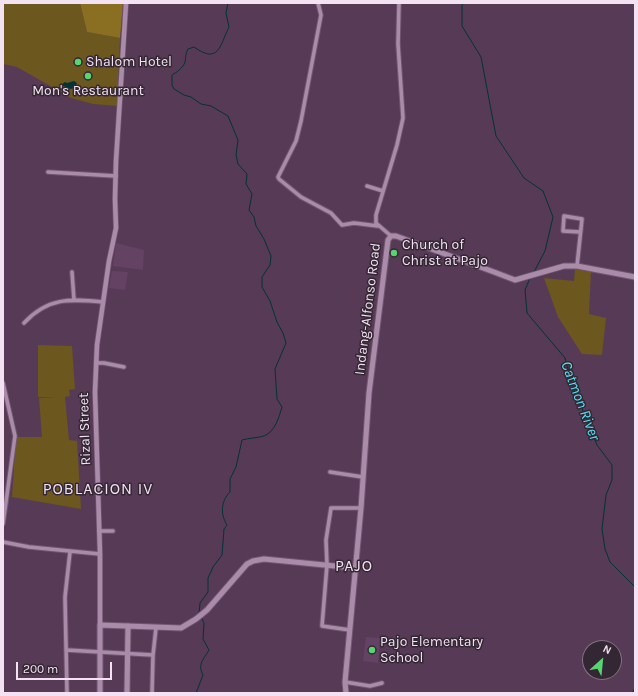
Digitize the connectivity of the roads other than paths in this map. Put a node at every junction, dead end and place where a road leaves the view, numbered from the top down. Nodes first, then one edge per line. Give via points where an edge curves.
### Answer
1 (126, 3) edge
2 (318, 3) edge
3 (399, 3) edge
4 (48, 172) dead end
5 (116, 176) junction
6 (367, 186) dead end
7 (383, 192) junction
8 (378, 226) junction
9 (580, 232) junction
10 (390, 236) junction
11 (577, 266) junction
12 (72, 272) dead end
13 (635, 277) edge
14 (74, 300) junction
15 (103, 302) junction
16 (24, 323) dead end
17 (96, 363) junction
18 (124, 367) dead end
19 (3, 383) edge
20 (330, 472) dead end
21 (363, 477) junction
22 (361, 508) junction
23 (3, 524) edge
24 (99, 531) junction
25 (113, 531) dead end
26 (3, 542) edge
27 (70, 552) junction
28 (100, 554) junction
29 (327, 565) junction
30 (355, 568) junction
31 (100, 625) junction
32 (128, 626) junction
33 (156, 628) junction
34 (350, 630) junction
35 (66, 650) junction
36 (99, 651) junction
37 (127, 654) junction
38 (153, 655) junction
39 (345, 682) junction
40 (382, 683) dead end
41 (67, 693) edge
42 (100, 693) edge
43 (127, 693) edge
44 (152, 693) edge
45 (346, 693) edge

1 - 5 street, Rizal Street
2 - 8 street via 321,15 301,121 296,141 278,177 301,197 331,213 342,225 354,223
3 - 7 street via 398,44 404,118
4 - 5 street
5 - 15 street, Rizal Street via 116,228
6 - 7 street
7 - 8 street via 376,215
8 - 10 street
9 - 9 street via 563,231 564,216 582,219
9 - 11 street
10 - 11 main road, Indang-Alfonso Road via 423,245 509,279 519,280 564,266
10 - 21 main road, Indang-Alfonso Road via 384,260 369,393
11 - 13 main road, Indang-Alfonso Road
12 - 14 street
14 - 15 street
14 - 16 street via 51,303
15 - 17 street, Rizal Street
17 - 18 street
17 - 24 street, Rizal Street
19 - 23 street via 15,436
20 - 21 street
21 - 22 main road, Indang-Alfonso Road
22 - 29 street via 331,508 326,540
22 - 30 main road, Indang-Alfonso Road
24 - 25 street
24 - 28 street, Rizal Street
26 - 27 street
27 - 28 street
27 - 35 street via 65,597
28 - 31 street, Rizal Street
29 - 30 main road
29 - 33 main road via 253,560 196,619 181,628
29 - 34 street via 322,626
30 - 34 main road, Indang-Alfonso Road
31 - 32 main road
31 - 36 main road, Rizal Street
32 - 33 main road
32 - 37 main road
33 - 38 street
34 - 39 main road, Indang-Alfonso Road
35 - 36 street
35 - 41 street
36 - 37 street
36 - 42 main road, Rizal Street
37 - 38 street
37 - 43 main road
38 - 44 street
39 - 40 street via 370,686
39 - 45 main road, Indang-Alfonso Road

